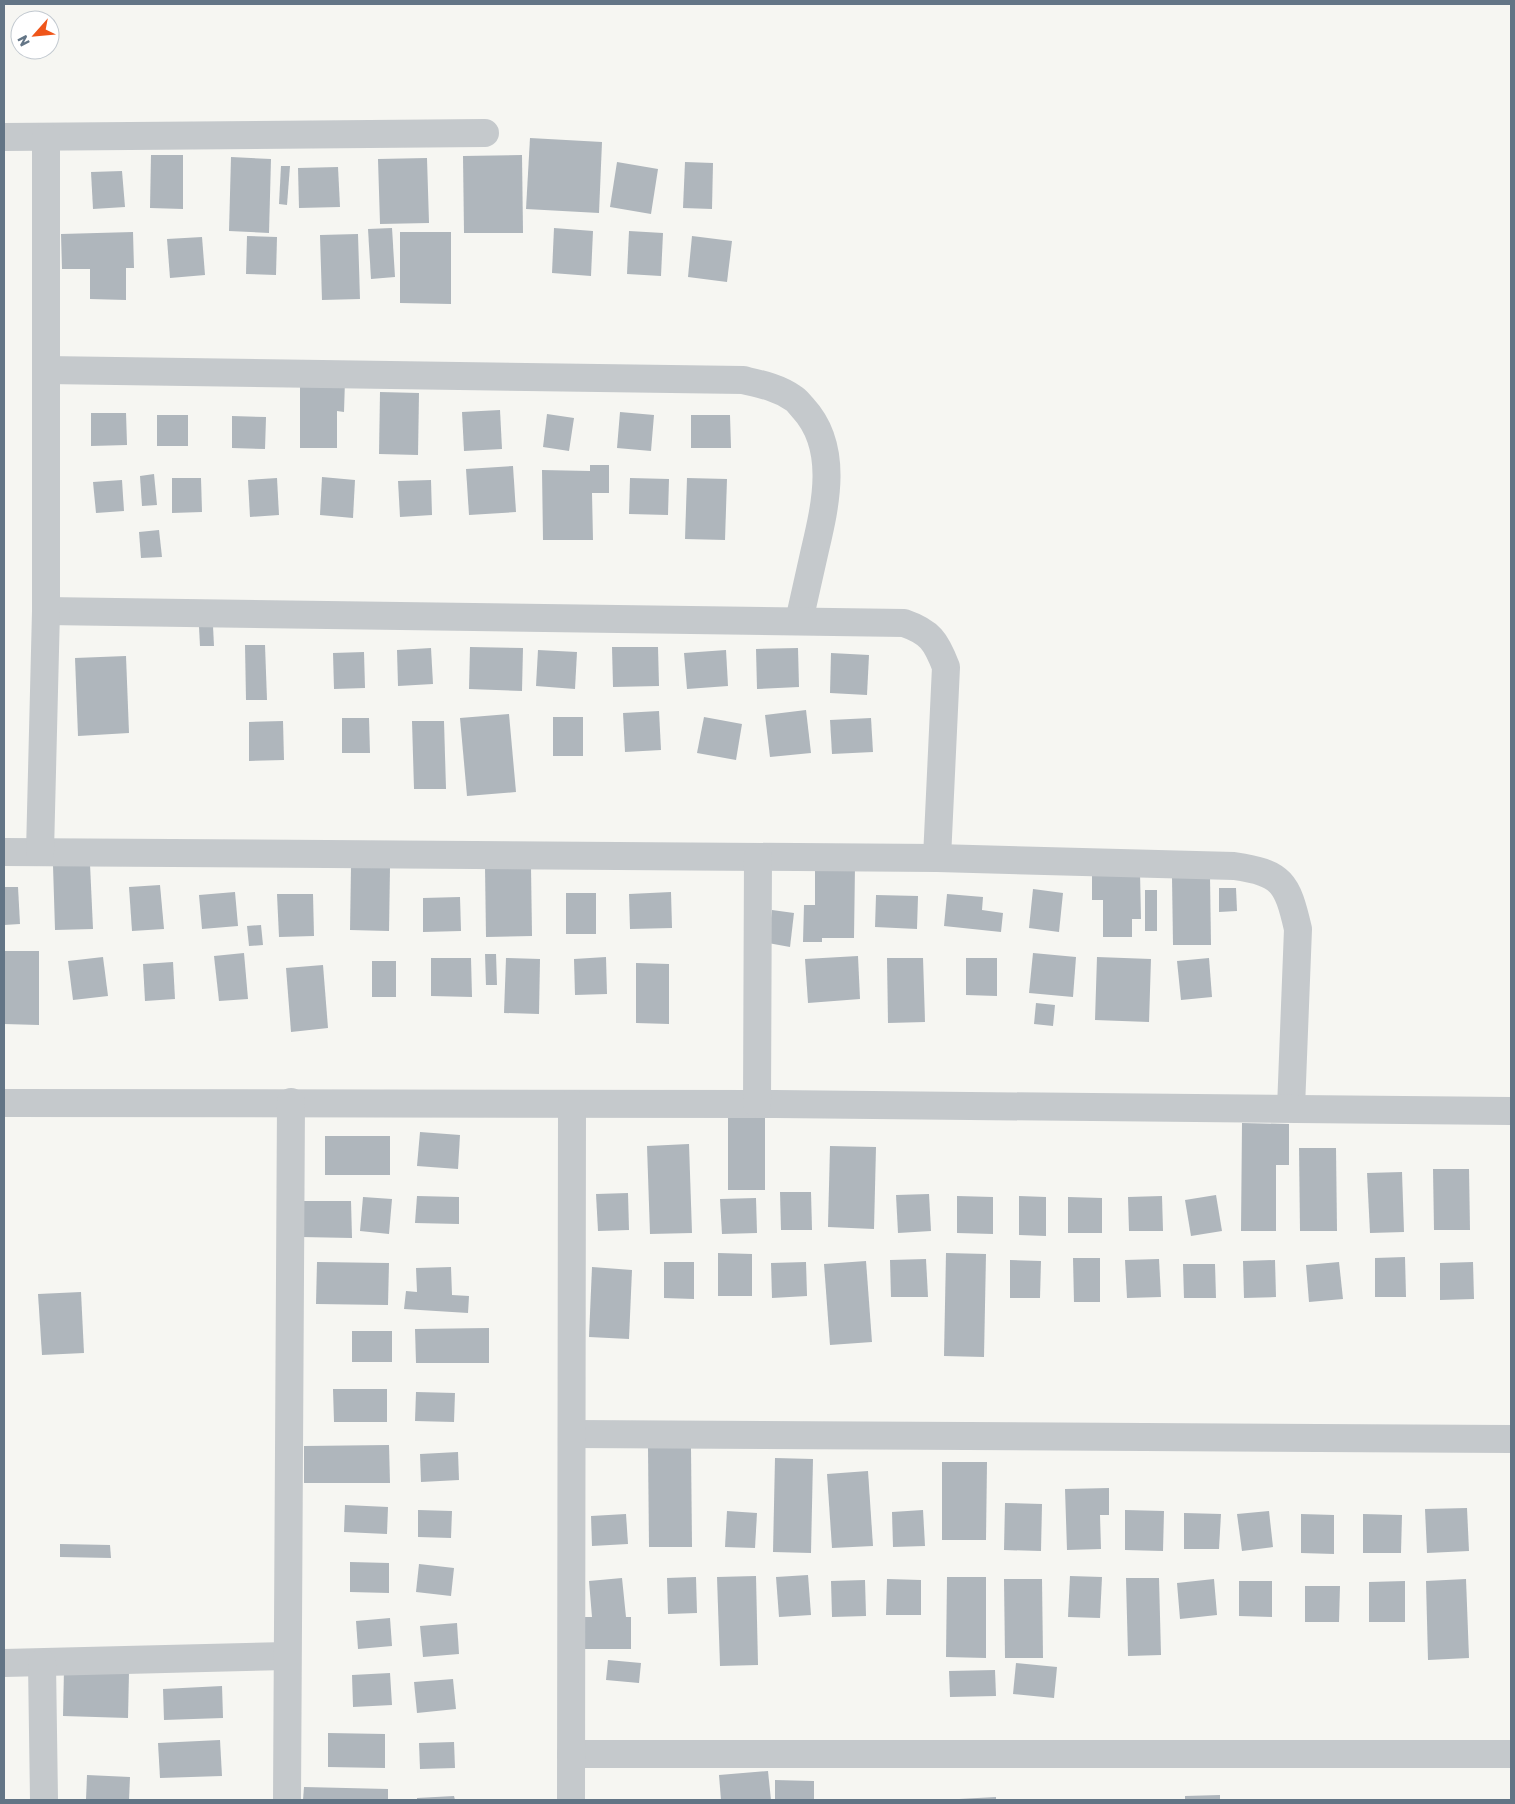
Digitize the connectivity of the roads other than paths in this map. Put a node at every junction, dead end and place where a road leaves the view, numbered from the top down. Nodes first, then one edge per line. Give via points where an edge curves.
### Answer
1 (485, 133) dead end
2 (4, 137) edge
3 (46, 138) junction
4 (46, 370) junction
5 (46, 611) junction
6 (799, 621) junction
7 (4, 852) edge
8 (40, 852) junction
9 (758, 856) junction
10 (937, 858) junction
11 (291, 1102) junction
12 (4, 1103) edge
13 (572, 1104) junction
14 (756, 1104) junction
15 (1291, 1108) junction
16 (1511, 1111) edge
17 (573, 1434) junction
18 (1511, 1439) edge
19 (287, 1656) junction
20 (4, 1662) edge
21 (42, 1662) junction
22 (570, 1754) junction
23 (1511, 1754) edge
24 (44, 1800) edge
25 (287, 1800) edge
26 (571, 1800) edge

1 - 3 street
2 - 3 street
3 - 4 street
4 - 5 street
4 - 6 street via 743,380 774,388 794,398 810,416 822,440 827,472 825,506
5 - 6 street
5 - 8 street
6 - 10 street via 904,622 921,629 932,639 946,667
7 - 8 street
8 - 9 street
9 - 10 street
9 - 14 street
10 - 15 street via 1234,866 1260,870 1278,879 1292,901 1298,929
11 - 12 street
11 - 13 street
11 - 19 street
13 - 14 street
13 - 17 street
14 - 15 street
15 - 16 street
17 - 18 street
17 - 22 street
19 - 21 street
19 - 25 street
20 - 21 street
21 - 24 street
22 - 23 street
22 - 26 street

